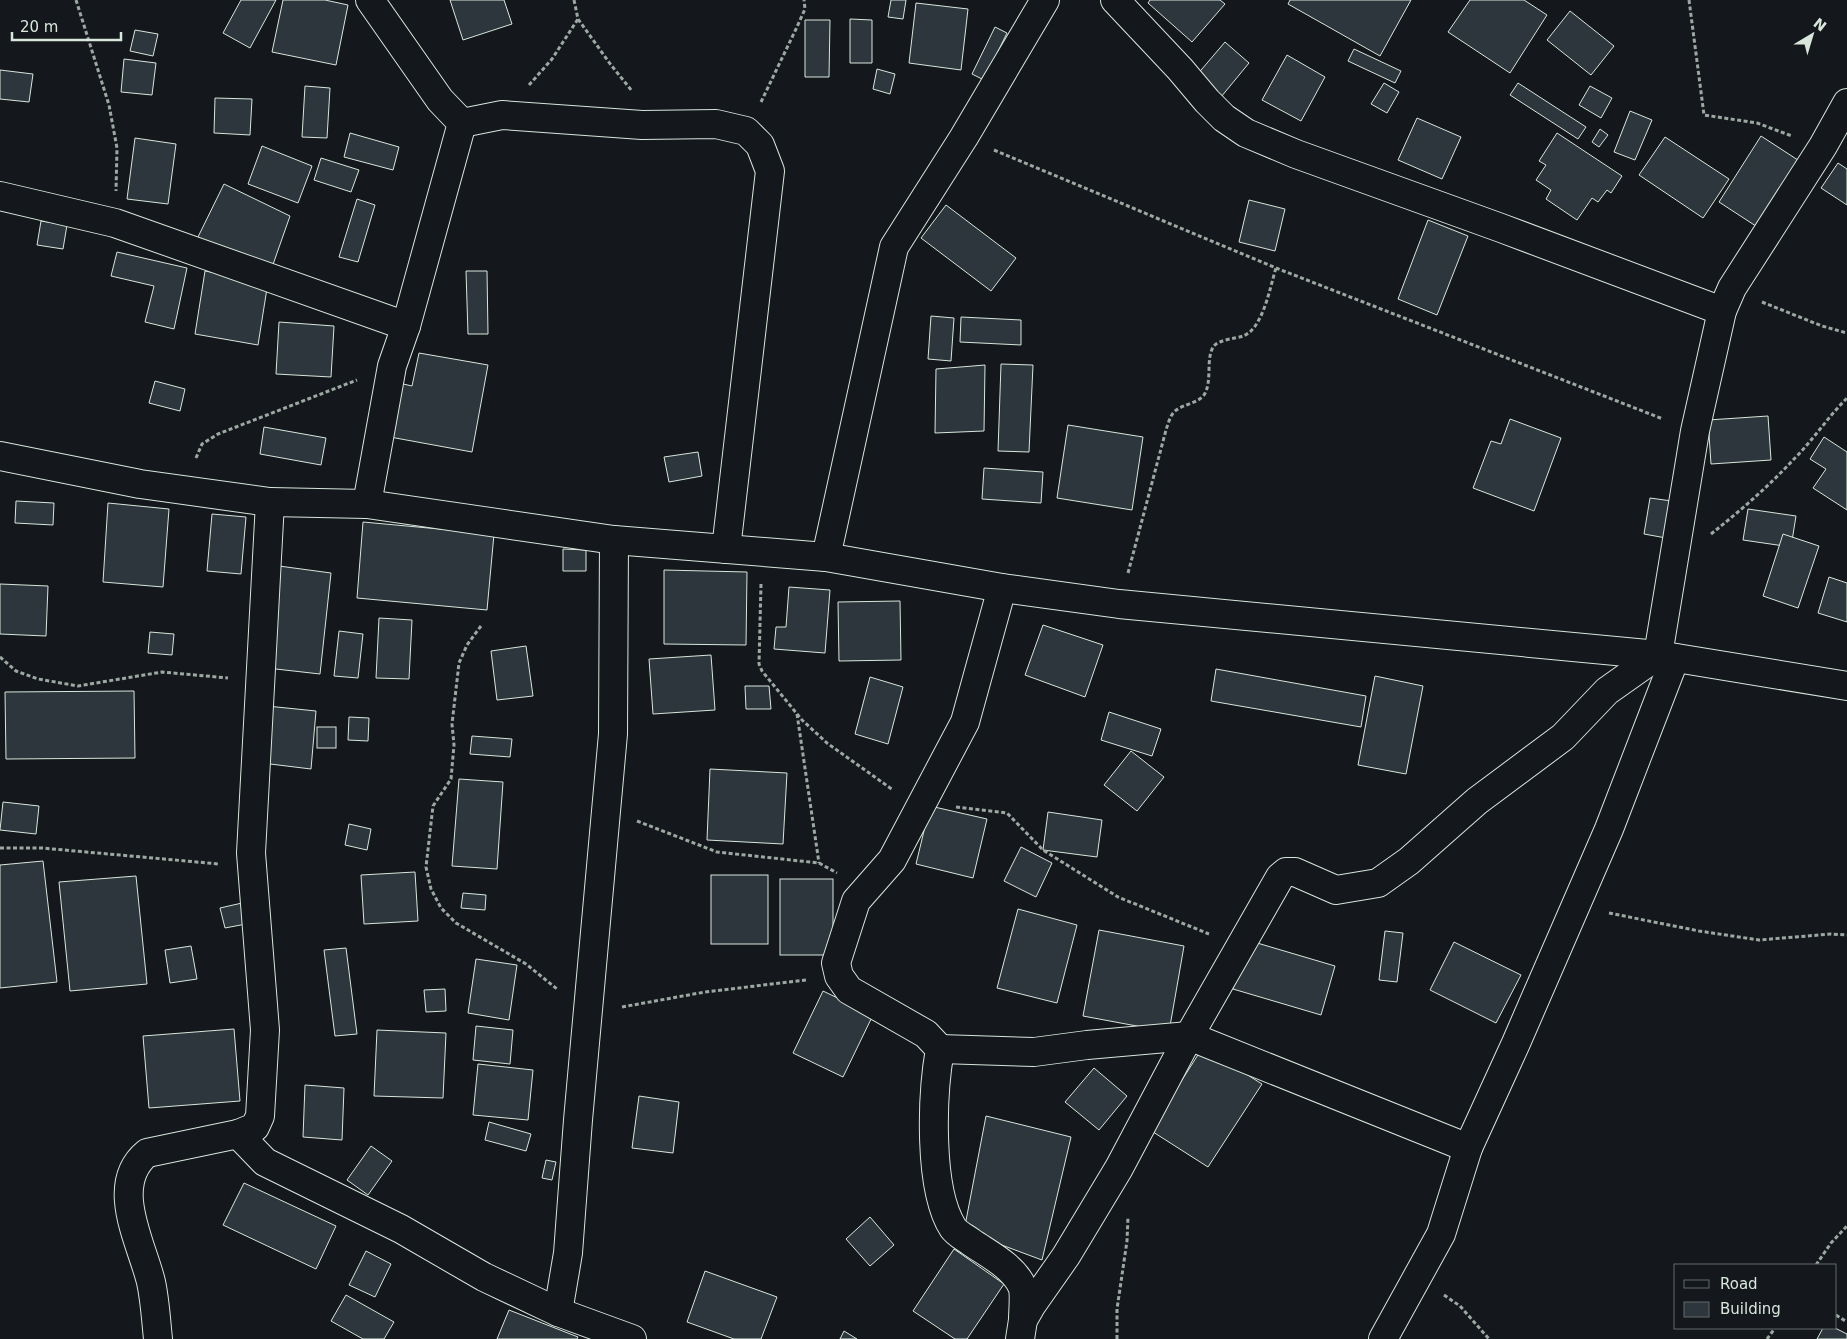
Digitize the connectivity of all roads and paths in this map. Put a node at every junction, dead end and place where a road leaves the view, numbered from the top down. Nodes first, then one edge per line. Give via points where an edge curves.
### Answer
1 (76, 0) edge
2 (370, 0) edge
3 (574, 0) edge
4 (804, 0) edge
5 (1045, 0) edge
6 (1115, 0) edge
7 (1689, 0) edge
8 (578, 19) junction
9 (1847, 104) edge
10 (502, 115) junction
11 (462, 123) junction
12 (642, 124) junction
13 (746, 131) junction
14 (964, 138) junction
15 (1823, 146) junction
16 (0, 196) edge
17 (115, 223) junction
18 (1276, 268) junction
19 (1727, 300) junction
20 (406, 326) junction
21 (1847, 333) edge
22 (392, 366) junction
23 (1847, 398) edge
24 (1695, 431) junction
25 (0, 456) edge
26 (181, 491) junction
27 (270, 502) junction
28 (367, 504) junction
29 (614, 540) junction
30 (726, 548) junction
31 (762, 553) junction
32 (826, 557) junction
33 (1674, 564) junction
34 (1002, 588) junction
35 (1120, 604) junction
36 (481, 626) dead end
37 (0, 657) edge
38 (1666, 657) junction
39 (260, 681) junction
40 (1847, 686) edge
41 (797, 714) junction
42 (923, 803) junction
43 (606, 809) junction
44 (0, 848) edge
45 (819, 863) junction
46 (252, 867) junction
47 (866, 888) junction
48 (1574, 906) junction
49 (1847, 935) edge
50 (1240, 946) junction
51 (839, 976) junction
52 (588, 1014) junction
53 (1189, 1036) junction
54 (940, 1049) junction
55 (238, 1134) junction
56 (1468, 1148) junction
57 (1119, 1168) junction
58 (1847, 1226) edge
59 (1817, 1264) edge
60 (1417, 1276) junction
61 (558, 1312) junction
62 (1021, 1330) edge
63 (158, 1339) edge
64 (630, 1339) edge
65 (1118, 1339) edge
66 (1383, 1339) edge
67 (1489, 1339) edge

1 - 17 path via 109,106 116,140
2 - 11 street via 440,100
3 - 8 path
4 - 13 path via 805,9
5 - 14 street
6 - 19 street via 1207,102 1246,133 1501,228
7 - 15 path via 1704,115 1757,123
8 - 10 path via 552,59
8 - 12 path via 635,95
9 - 15 street
10 - 11 street
10 - 12 street
11 - 20 street
12 - 13 street via 716,124
13 - 30 street via 760,145 770,171
14 - 18 path
14 - 32 street via 894,247
15 - 19 street
16 - 17 street
17 - 20 street
18 - 24 path
18 - 35 path via 1253,330 1214,346 1203,397 1182,406 1173,414
19 - 21 path via 1785,312
19 - 24 street
20 - 22 street
22 - 26 path via 218,434 202,444
22 - 28 street
23 - 33 path via 1795,459 1738,513
24 - 33 street
25 - 26 street
26 - 27 street
27 - 28 street
27 - 39 street
28 - 29 street
29 - 30 street
29 - 43 street via 613,734
30 - 31 street
31 - 32 street
31 - 41 path via 759,664
32 - 34 street
33 - 38 street
34 - 35 street
34 - 42 street via 965,722
35 - 38 street
36 - 52 path via 459,663 452,724 451,780 433,806 426,867 431,889 441,908 456,923 526,964
37 - 39 path via 16,671 38,679 78,686 162,672
38 - 40 street
38 - 48 street via 1609,829
38 - 50 street via 1607,691 1563,738 1477,801 1409,861 1378,883 1336,890 1295,872 1286,872
39 - 46 street
41 - 42 path via 827,743 896,793
41 - 45 path
42 - 47 street via 892,860
42 - 50 path via 1006,813 1043,850 1118,897
43 - 45 path via 717,852
43 - 52 street
44 - 46 path via 42,848
45 - 47 path
46 - 55 street via 265,1030 260,1116 255,1126
47 - 51 street via 856,901 836,963
48 - 49 path via 1759,940
48 - 56 street
50 - 53 street
51 - 52 path via 705,992
51 - 54 street via 849,990 926,1034
52 - 61 street via 568,1253
53 - 54 street via 1034,1052
53 - 56 street
53 - 57 street
54 - 62 street via 936,1070 935,1137 937,1182 942,1202 954,1229 1009,1268 1023,1287
55 - 61 street via 265,1162 401,1229 484,1277
55 - 63 street via 147,1154 138,1160 131,1177 129,1211 151,1282
56 - 60 street via 1441,1234
57 - 62 street
57 - 65 path via 1128,1218 1117,1309
58 - 59 path
60 - 66 street
60 - 67 path via 1460,1306
61 - 64 street

